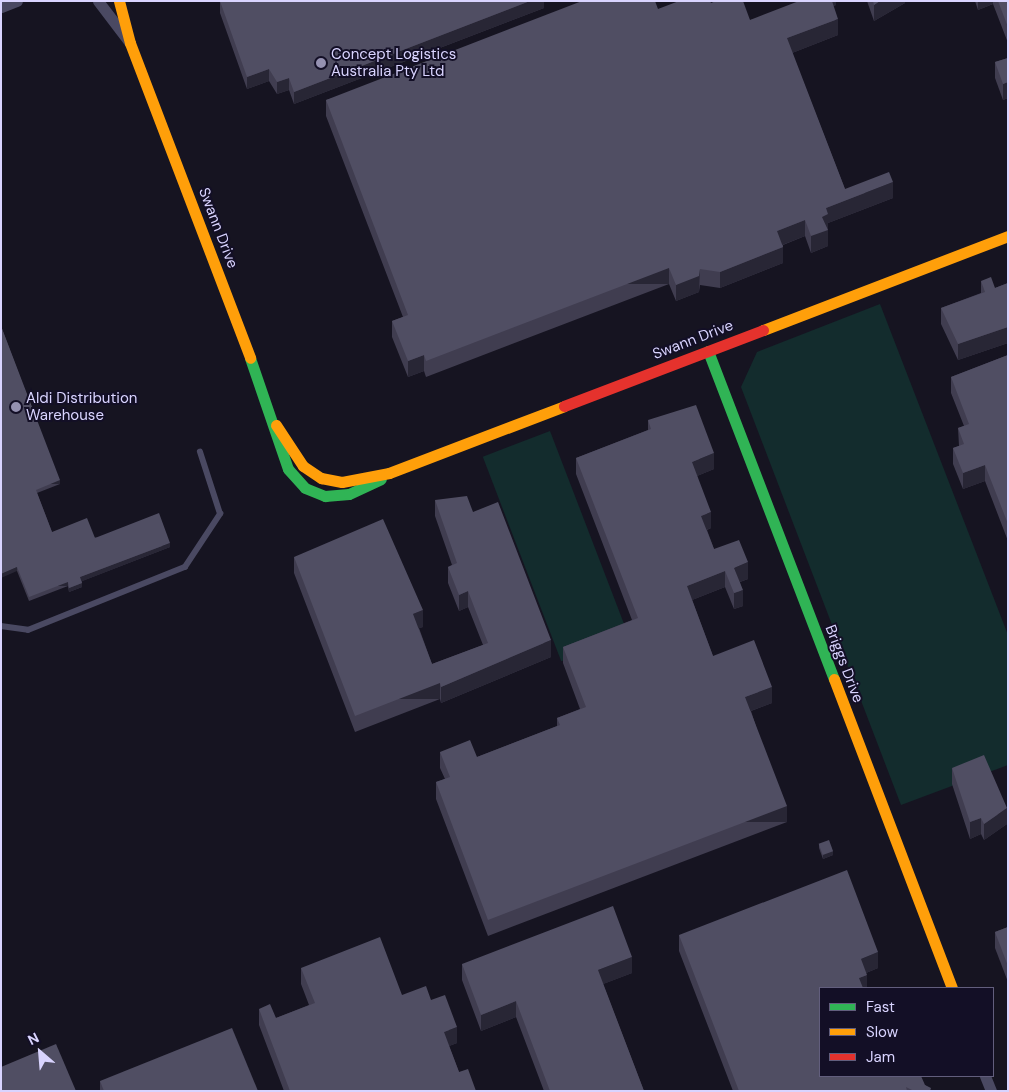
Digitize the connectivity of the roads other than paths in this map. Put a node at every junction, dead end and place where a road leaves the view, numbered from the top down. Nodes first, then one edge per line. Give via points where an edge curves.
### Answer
1 (18, 1) edge
2 (119, 1) edge
3 (101, 2) edge
4 (1, 8) edge
5 (130, 43) junction
6 (1008, 236) edge
7 (708, 351) junction
8 (200, 452) dead end
9 (1, 626) edge
10 (952, 987) edge
11 (985, 1077) edge
12 (991, 1091) edge

1 - 4 street
2 - 5 street, Swann Drive via 128,22
3 - 5 street, Swann Drive
5 - 7 street, Swann Drive via 276,425 288,469 312,491 349,494 389,473
6 - 7 street, Swann Drive
7 - 10 street, Briggs Drive
8 - 9 lane via 220,514 185,567 28,630
11 - 12 street

